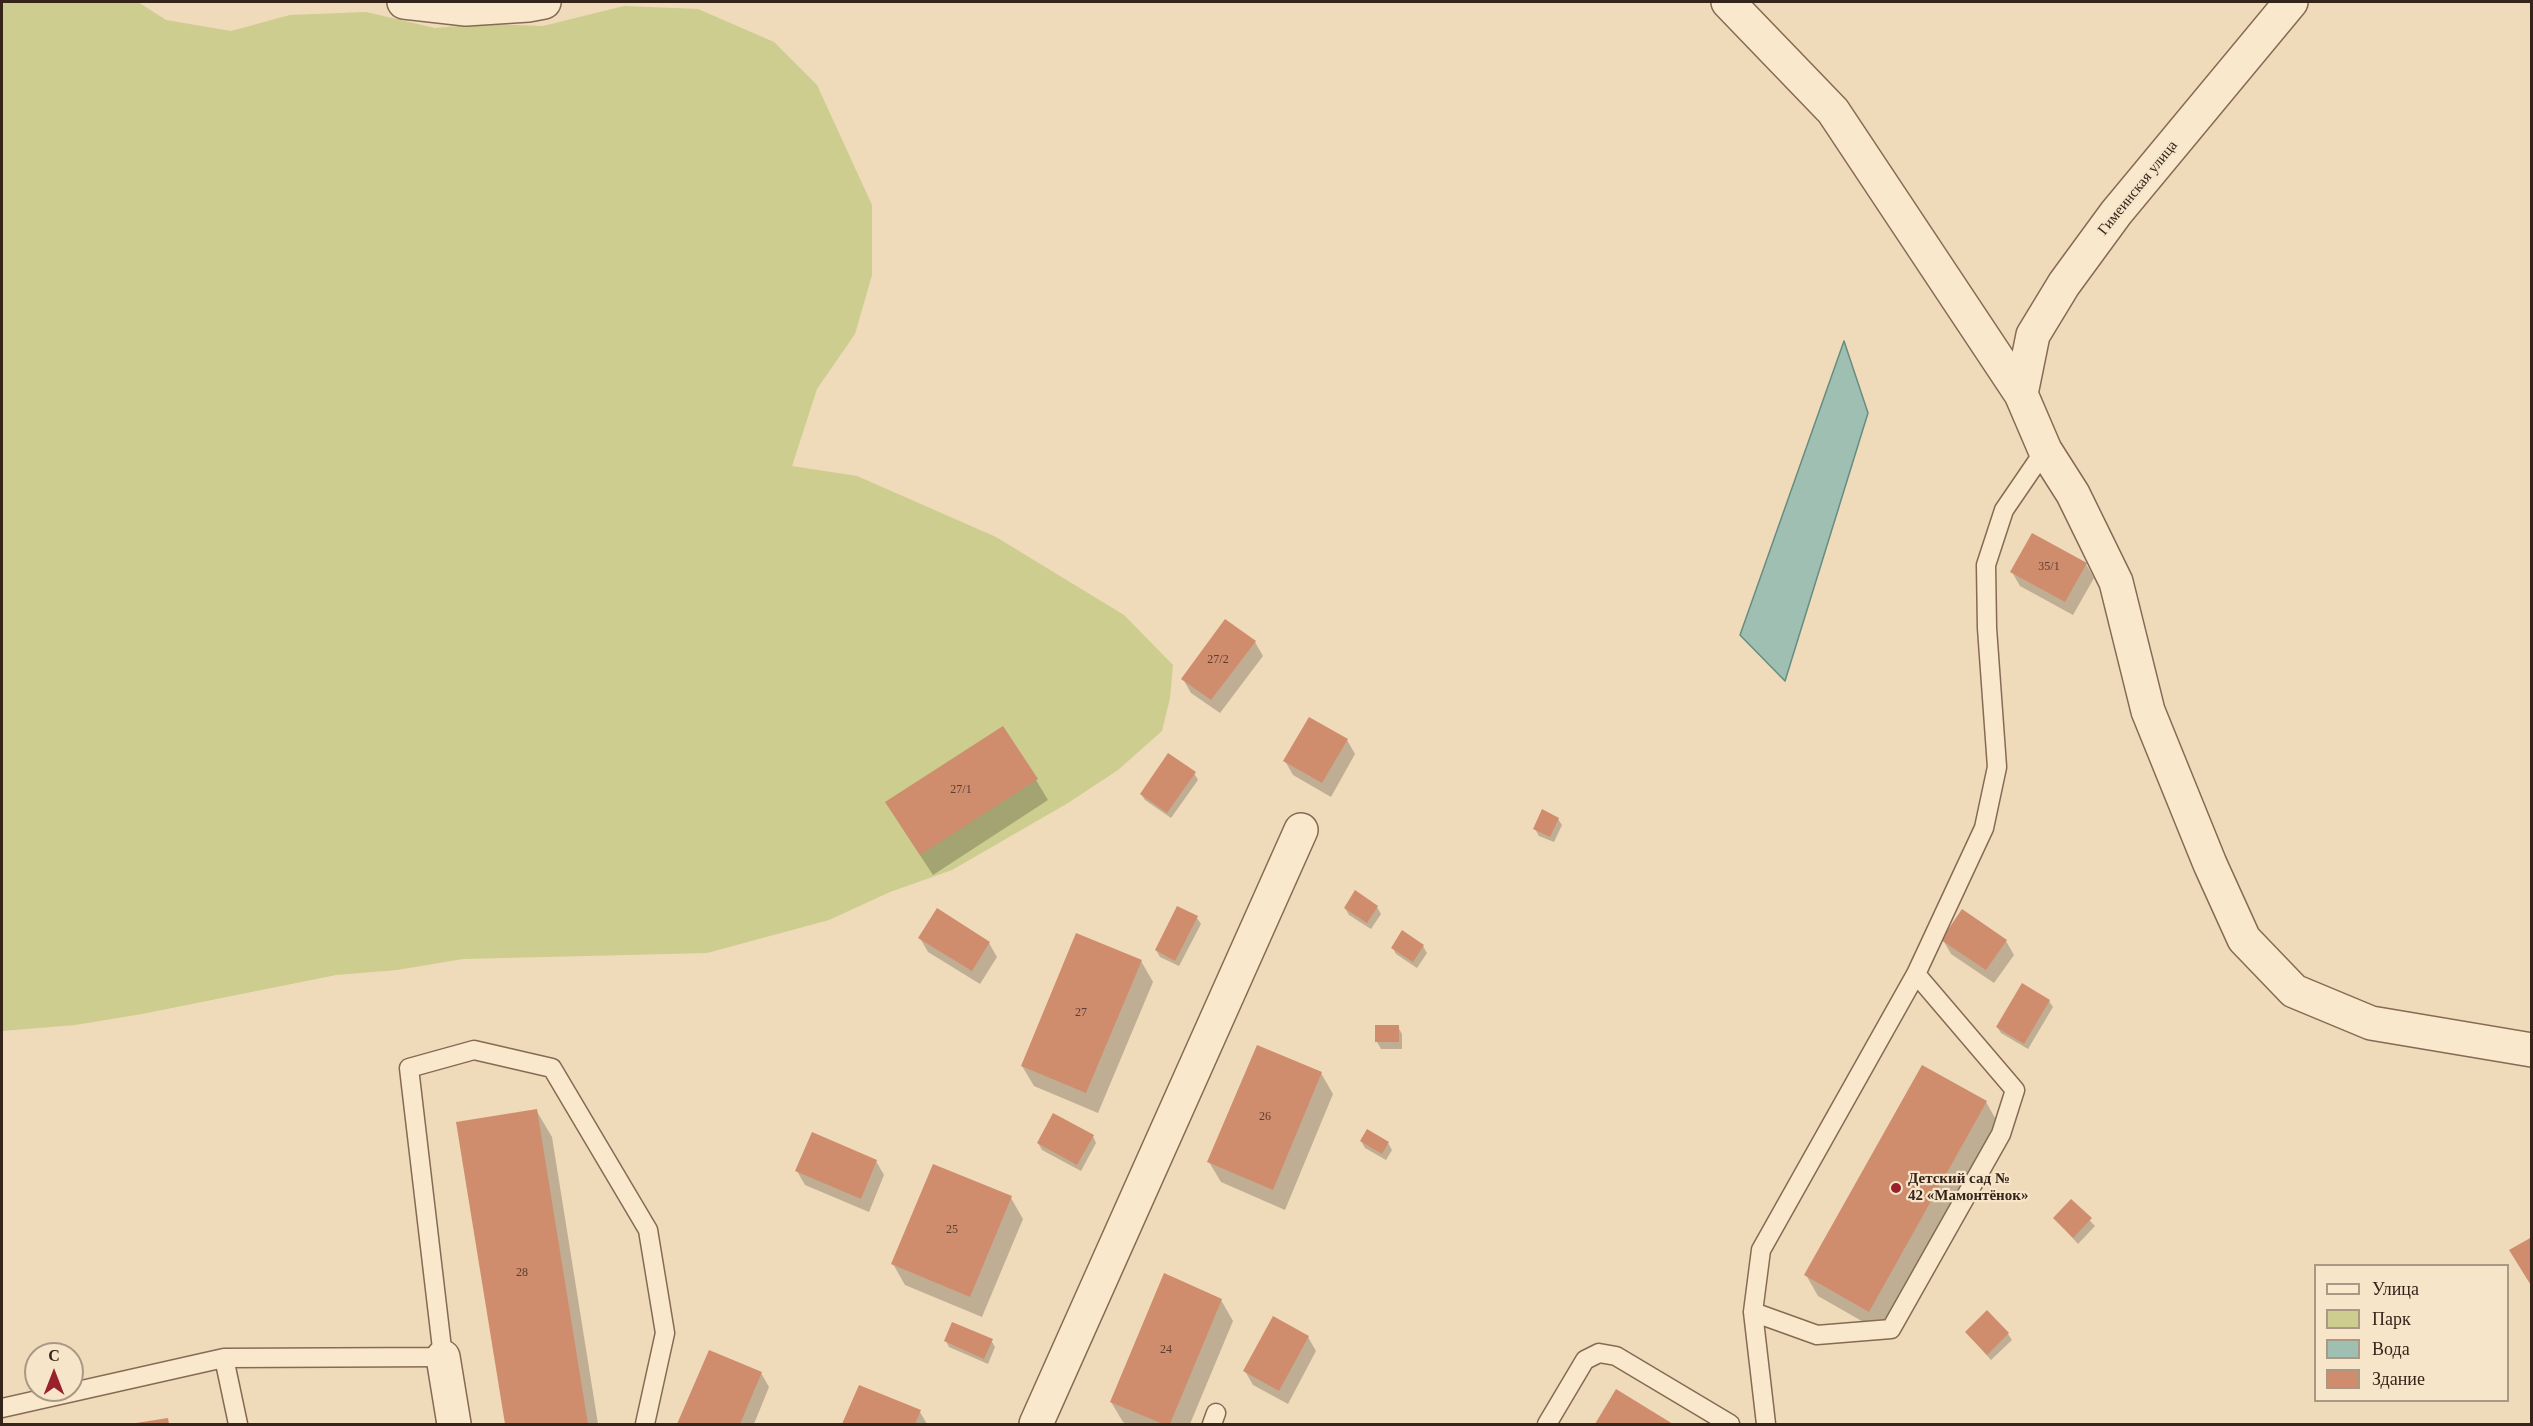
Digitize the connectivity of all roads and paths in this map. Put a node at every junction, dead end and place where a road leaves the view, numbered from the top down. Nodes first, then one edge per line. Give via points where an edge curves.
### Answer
1 (404, 2) edge
2 (544, 2) edge
3 (1728, 2) edge
4 (2291, 2) edge
5 (2021, 394) junction
6 (2045, 450) junction
7 (1301, 830) dead end
8 (1916, 974) junction
9 (2532, 1050) edge
10 (1753, 1312) junction
11 (443, 1357) junction
12 (224, 1358) junction
13 (2, 1408) edge
14 (238, 1425) edge
15 (454, 1425) edge
16 (645, 1425) edge
17 (1036, 1425) edge
18 (1547, 1425) edge
19 (1730, 1425) edge
20 (1766, 1425) edge

1 - 2 street via 466,9
3 - 5 street via 1833,111
4 - 5 street, Гимеинская улица via 2116,213 2064,284 2033,335
5 - 6 street
6 - 8 lane via 2004,510 1986,565 1997,767 1984,828
6 - 9 street via 2073,494 2116,582 2148,711 2244,939 2294,991 2371,1023
7 - 17 street
8 - 10 lane via 1761,1250
8 - 10 lane via 2014,1090 2001,1134 1891,1329 1817,1335
10 - 20 lane
11 - 12 lane
11 - 15 street
11 - 16 lane via 409,1068 474,1050 552,1068 648,1230 665,1333
12 - 13 lane
12 - 14 lane
18 - 19 lane via 1585,1360 1599,1353 1616,1356

